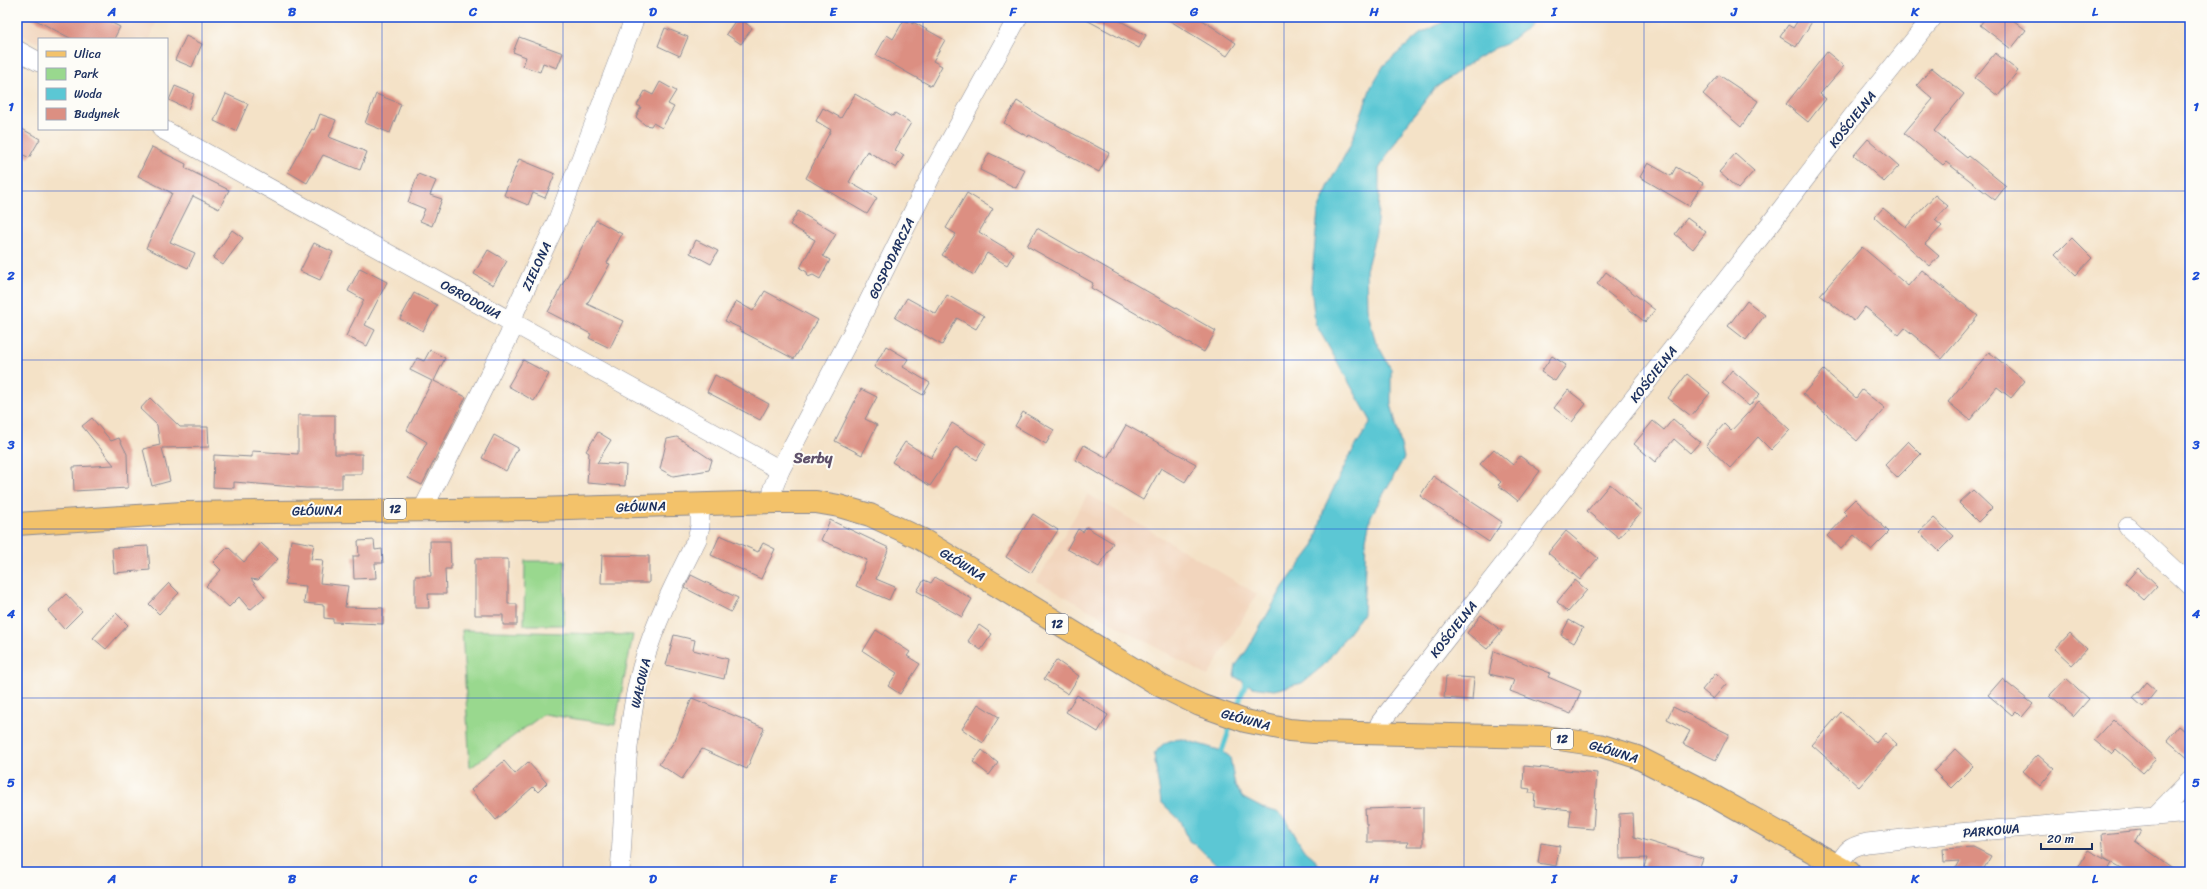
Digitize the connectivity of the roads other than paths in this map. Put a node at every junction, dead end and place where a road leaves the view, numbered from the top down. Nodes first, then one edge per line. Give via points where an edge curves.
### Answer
1 (635, 17) edge
2 (1018, 17) edge
3 (1933, 17) edge
4 (17, 50) edge
5 (38, 61) edge
6 (164, 130) edge
7 (513, 322) junction
8 (780, 470) junction
9 (774, 502) junction
10 (700, 504) junction
11 (423, 509) junction
12 (17, 524) edge
13 (2128, 527) dead end
14 (2190, 585) edge
15 (1381, 734) junction
16 (2190, 781) edge
17 (2190, 813) edge
18 (2155, 816) junction
19 (1843, 869) edge
20 (620, 872) edge

1 - 7 street, ZIELONA via 558,219 515,311
2 - 8 street, GOSPODARCZA via 933,172 861,317
3 - 15 street, KOŚCIELNA via 1380,723
4 - 5 street
6 - 7 street, OGRODOWA
7 - 8 street, OGRODOWA
7 - 11 street, ZIELONA via 510,334
8 - 9 street, GOSPODARCZA via 773,488
9 - 10 main road, GŁÓWNA / 12
9 - 15 main road, GŁÓWNA / 12 via 807,501 839,506 897,526 973,570 1123,664 1172,692 1222,714 1289,730
10 - 11 main road, GŁÓWNA / 12 via 534,509
10 - 20 street, WAŁOWA via 697,539 658,620 642,670 631,728
11 - 12 main road, GŁÓWNA / 12 via 182,512
13 - 14 street
15 - 19 main road, GŁÓWNA / 12 via 1546,737 1613,748 1656,766
16 - 18 street
17 - 18 street, PARKOWA
18 - 19 street, PARKOWA via 1867,843 1853,846 1845,853

